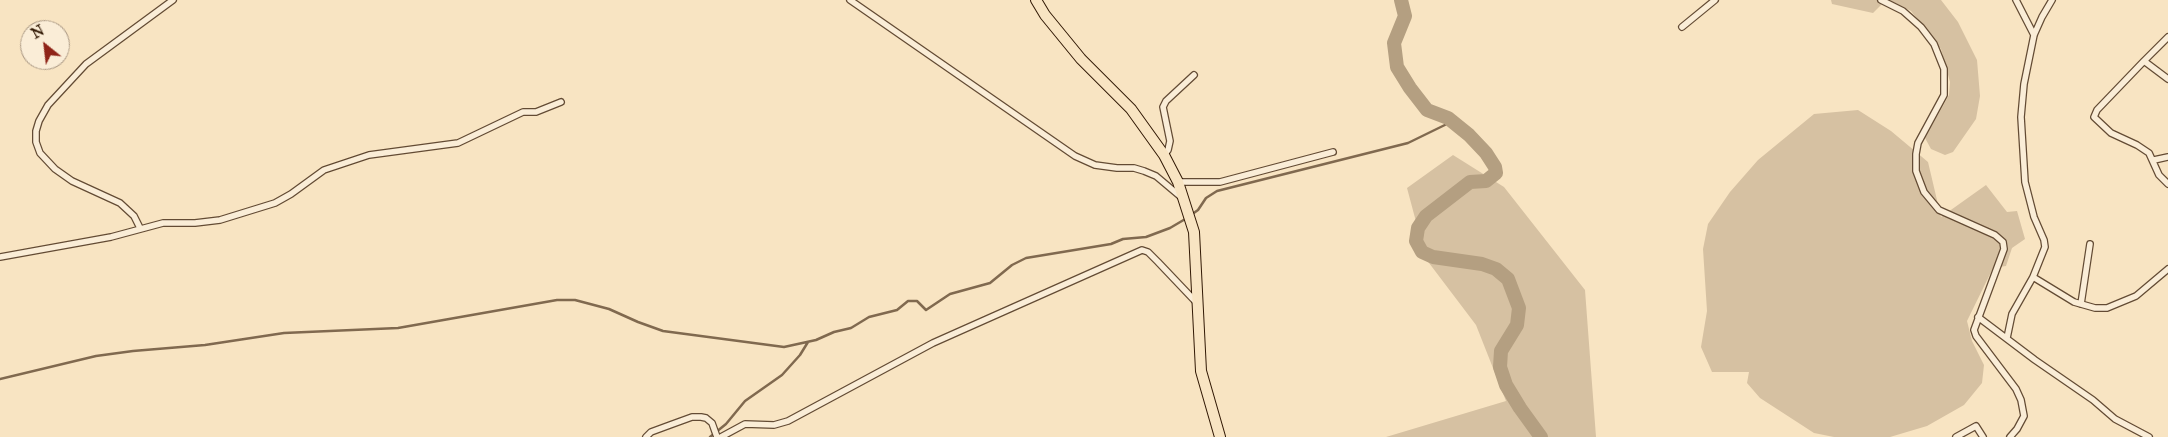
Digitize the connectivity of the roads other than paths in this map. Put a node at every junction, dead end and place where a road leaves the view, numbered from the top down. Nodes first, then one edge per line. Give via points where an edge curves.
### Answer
1 (173, 0) edge
2 (850, 0) edge
3 (1036, 0) edge
4 (1715, 0) edge
5 (1881, 0) edge
6 (2016, 0) edge
7 (2052, 0) edge
8 (1682, 27) dead end
9 (2034, 36) junction
10 (2168, 37) edge
11 (2144, 61) junction
12 (1194, 75) dead end
13 (2168, 79) edge
14 (561, 102) dead end
15 (1333, 152) dead end
16 (1164, 155) junction
17 (2168, 157) edge
18 (2154, 160) junction
19 (1178, 182) junction
20 (2168, 184) edge
21 (1186, 202) junction
22 (140, 228) junction
23 (2090, 244) dead end
24 (0, 257) edge
25 (2168, 269) edge
26 (2033, 278) junction
27 (1197, 304) junction
28 (2081, 304) junction
29 (1978, 317) junction
30 (2007, 338) junction
31 (646, 437) edge
32 (717, 437) edge
33 (721, 437) edge
34 (1220, 437) edge
35 (1956, 437) edge
36 (1983, 437) edge
37 (2010, 437) edge
38 (2149, 437) edge

1 - 22 street via 86,64 48,105 36,131 40,153 54,169 120,203 134,216
2 - 21 street via 1075,156 1095,165 1144,171 1156,176
3 - 16 highway via 1044,15 1082,59 1131,109
4 - 8 street
5 - 29 street via 1903,11 1921,27 1934,44 1944,69 1944,95 1918,143 1916,154 1916,171 1924,192 1939,210 1995,235 2003,242 2004,249
6 - 9 street
7 - 9 street
9 - 26 street via 2024,84 2021,126 2025,182 2044,240 2043,254
10 - 11 street
11 - 13 street
11 - 18 street via 2094,117 2111,133 2146,150
12 - 16 street via 1166,101 1163,108 1170,141
14 - 22 street via 536,112 522,112 458,143 369,155 324,170 291,194 263,208 220,220 195,224 162,223
15 - 19 street via 1220,182
16 - 19 highway
17 - 18 street
18 - 20 street via 2159,175
19 - 21 highway
21 - 27 highway via 1194,232
22 - 24 street via 111,237
23 - 28 street
25 - 28 street via 2136,296 2122,303 2107,308
26 - 28 street
26 - 30 street via 2012,314
27 - 33 street via 1148,252 1142,250 933,343 788,421 774,425 745,424
27 - 34 highway via 1201,371
29 - 30 street
29 - 37 street via 1974,333 2021,400 2024,416
30 - 38 street via 2126,427
31 - 32 street via 692,417 706,418 712,423
35 - 36 street via 1976,426

